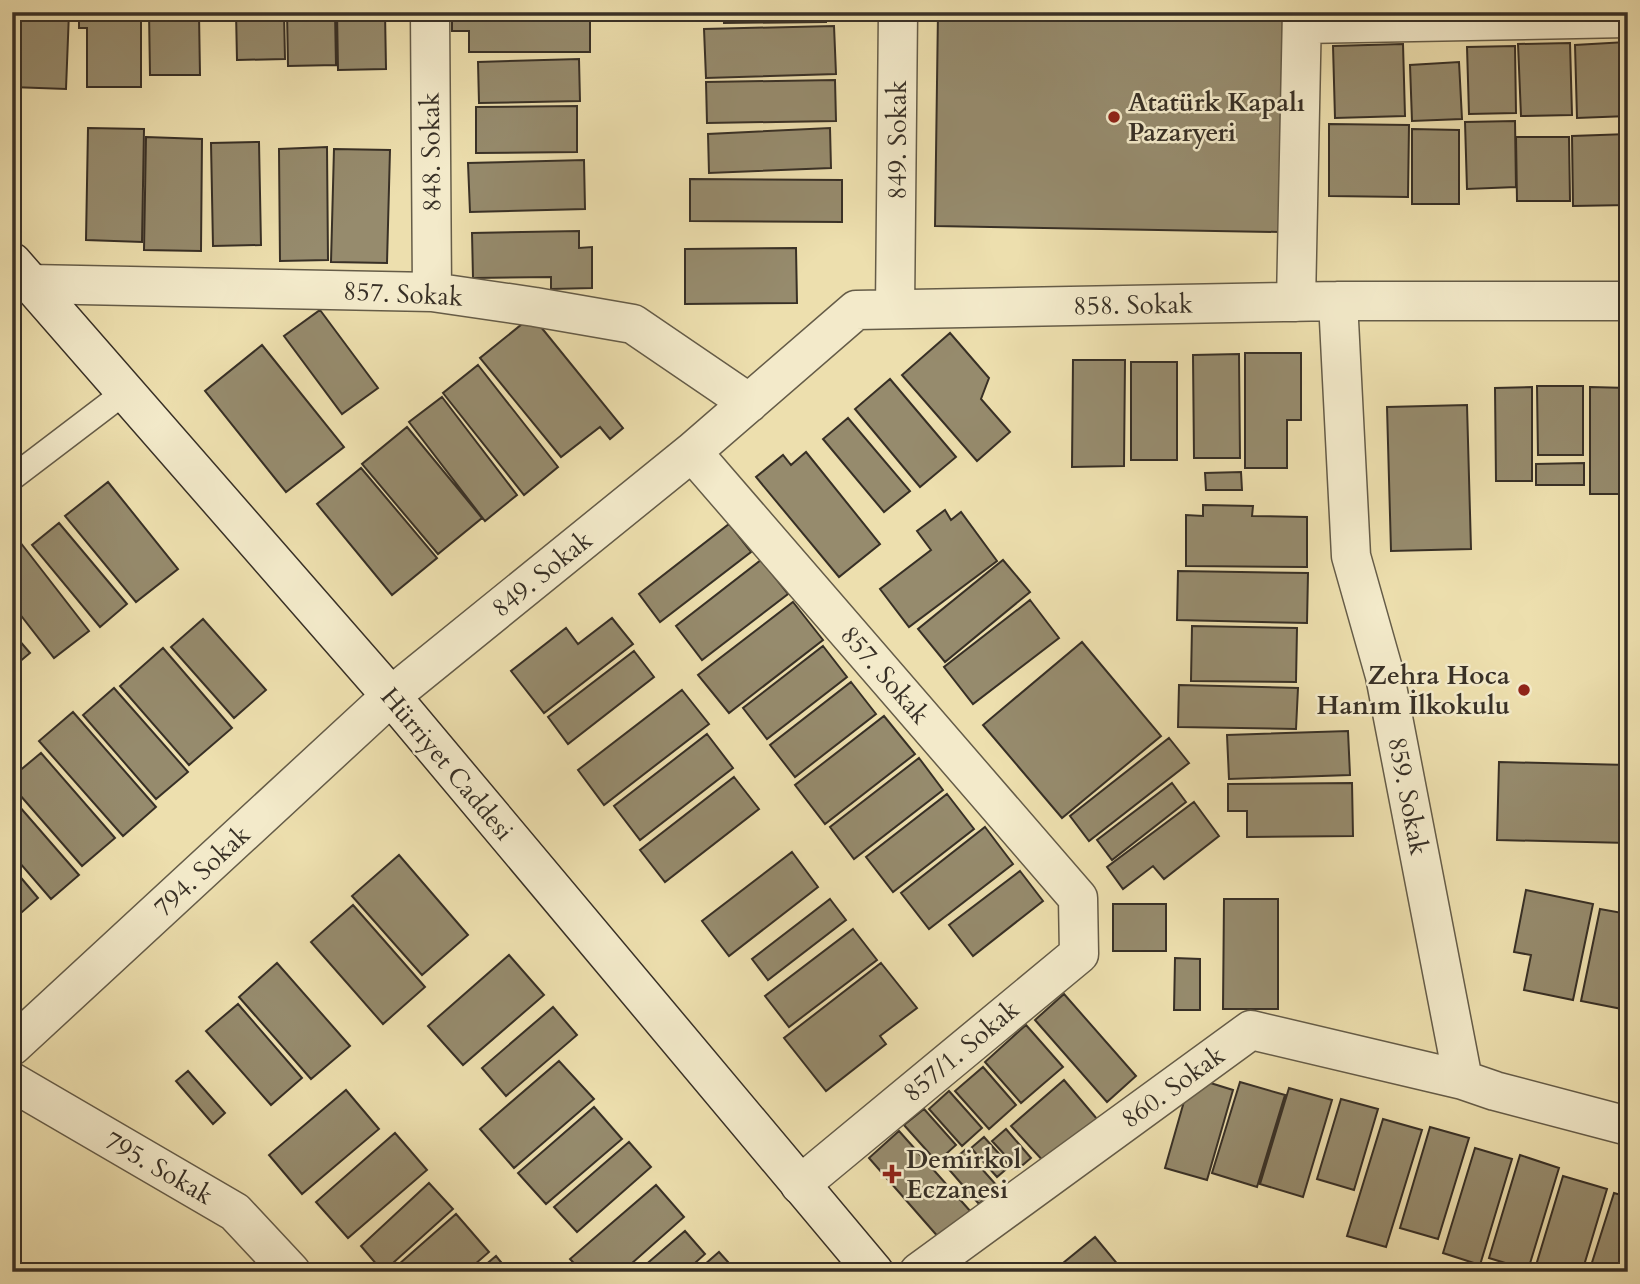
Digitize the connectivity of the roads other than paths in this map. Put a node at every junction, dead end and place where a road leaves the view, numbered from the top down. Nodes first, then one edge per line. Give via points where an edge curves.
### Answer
1 (430, 12) edge
2 (898, 12) edge
3 (1302, 18) edge
4 (1628, 18) edge
5 (21, 273) edge
6 (432, 292) junction
7 (1338, 301) junction
8 (1628, 301) edge
9 (1296, 302) junction
10 (895, 309) junction
11 (125, 392) junction
12 (749, 402) junction
13 (692, 452) junction
14 (12, 478) edge
15 (391, 696) junction
16 (1078, 898) joint
17 (12, 1046) edge
18 (1463, 1080) junction
19 (12, 1083) edge
20 (1628, 1126) edge
21 (800, 1185) junction
22 (291, 1272) edge
23 (874, 1272) edge
24 (919, 1272) edge

1 - 6 street, 848. Sokak
2 - 10 street, 849. Sokak
3 - 4 street
3 - 9 street
5 - 6 street, 857. Sokak
5 - 11 street, Hürriyet Caddesi
6 - 12 street, 857. Sokak via 633,324
7 - 8 street, 858. Sokak
7 - 9 street, 858. Sokak
7 - 18 street, 859. Sokak via 1351,556 1385,676
9 - 10 street, 858. Sokak
10 - 12 street, 858. Sokak via 856,310
11 - 14 lane
11 - 15 street, Hürriyet Caddesi
12 - 13 street, 858. Sokak
13 - 15 street, 849. Sokak
13 - 16 street, 857. Sokak
15 - 17 street, 794. Sokak
15 - 21 street, Hürriyet Caddesi
16 - 21 street, 857/1. Sokak via 1079,954
18 - 20 street
18 - 24 street, 860. Sokak via 1251,1030
19 - 22 street, 795. Sokak via 235,1212
21 - 23 street, Hürriyet Caddesi

